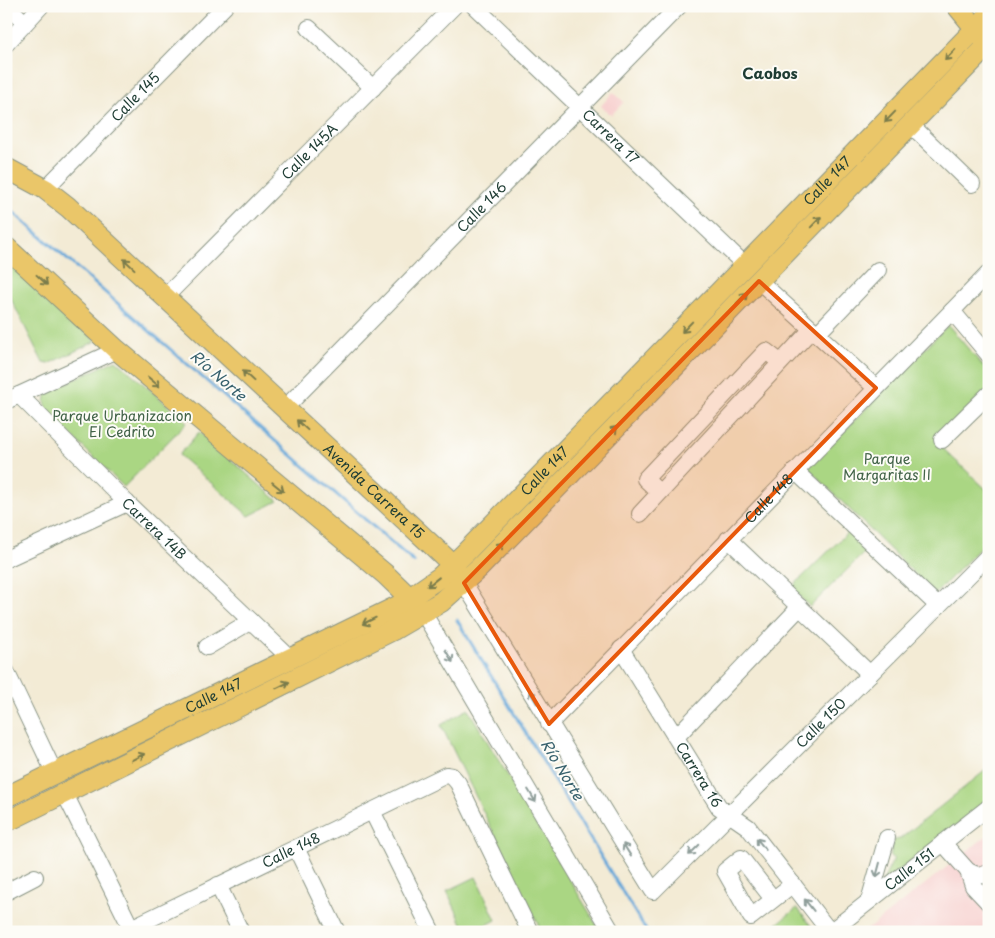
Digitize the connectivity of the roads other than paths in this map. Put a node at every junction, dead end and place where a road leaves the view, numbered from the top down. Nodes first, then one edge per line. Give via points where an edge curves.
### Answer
1 (7, 6) edge
2 (41, 6) edge
3 (225, 6) edge
4 (454, 6) edge
5 (474, 6) edge
6 (679, 6) edge
7 (958, 6) edge
8 (982, 22) edge
9 (25, 23) junction
10 (310, 28) dead end
11 (6, 44) edge
12 (989, 45) edge
13 (372, 88) junction
14 (580, 107) junction
15 (911, 125) junction
16 (6, 168) edge
17 (972, 184) dead end
18 (45, 189) junction
19 (6, 247) edge
20 (746, 266) junction
21 (878, 270) dead end
22 (989, 273) edge
23 (759, 281) junction
24 (165, 297) junction
25 (952, 310) junction
26 (815, 332) junction
27 (117, 350) junction
28 (989, 355) edge
29 (780, 362) junction
30 (876, 388) junction
31 (989, 394) edge
32 (13, 398) edge
33 (715, 405) junction
34 (285, 408) junction
35 (728, 418) junction
36 (942, 440) dead end
37 (795, 471) junction
38 (659, 492) junction
39 (127, 503) junction
40 (640, 514) dead end
41 (728, 540) junction
42 (989, 555) edge
43 (6, 559) edge
44 (453, 566) junction
45 (464, 583) junction
46 (412, 598) junction
47 (938, 606) junction
48 (800, 607) junction
49 (424, 614) junction
50 (251, 621) junction
51 (207, 646) dead end
52 (621, 649) junction
53 (291, 659) junction
54 (6, 671) edge
55 (870, 674) junction
56 (549, 724) junction
57 (676, 738) junction
58 (55, 774) junction
59 (65, 794) junction
60 (6, 797) edge
61 (989, 807) edge
62 (372, 810) junction
63 (729, 815) junction
64 (6, 822) edge
65 (887, 838) dead end
66 (943, 843) junction
67 (296, 848) junction
68 (968, 871) junction
69 (989, 873) edge
70 (35, 876) dead end
71 (793, 884) junction
72 (218, 885) junction
73 (653, 891) joint
74 (6, 892) edge
75 (773, 899) dead end
76 (869, 901) junction
77 (989, 903) edge
78 (429, 925) edge
79 (132, 930) edge
80 (835, 930) edge
81 (241, 932) edge
82 (337, 932) edge
83 (530, 932) edge
84 (612, 932) edge

1 - 9 street
2 - 9 street
3 - 18 street, Calle 145
4 - 13 street, Calle 145A
5 - 14 street, Carrera 17
6 - 14 street, Calle 146
7 - 8 main road
8 - 12 main road
8 -> 20 main road, Calle 147
9 - 11 street
10 - 13 street
12 - 15 main road, Calle 147
13 - 24 street, Calle 145A
14 - 20 street, Carrera 17
14 - 34 street, Calle 146
15 - 17 street
23 -> 15 main road, Calle 147
16 - 18 main road, Avenida Carrera 15
24 -> 18 main road, Avenida Carrera 15
19 -> 27 main road
20 -> 44 main road, Calle 147
21 - 26 street
22 - 25 street, Calle 148
23 - 26 street
45 -> 23 main road, Calle 147
34 -> 24 main road, Avenida Carrera 15
25 - 28 street
25 - 30 street, Calle 148
26 - 29 street
26 - 30 street
27 - 32 street
27 -> 46 main road
29 - 33 street via 766,351
29 - 35 street
30 - 37 street, Calle 148
31 - 36 street
32 - 39 street, Carrera 14B
33 - 35 street
33 - 38 street via 645,479
44 -> 34 main road, Avenida Carrera 15
35 - 38 street
37 - 41 street, Calle 148
37 - 47 street
38 - 40 street
39 - 43 street
39 - 50 street, Carrera 14B
41 - 48 street
41 - 52 street, Calle 148
42 - 47 street, Calle 150
44 - 45 main road, Avenida Carrera 15
44 -> 46 main road, Calle 147
45 - 49 main road, Calle 147
56 -> 45 street, Avenida Carrera 15
46 - 49 main road
46 -> 53 main road, Calle 147
47 - 55 street, Calle 150
48 - 55 street
48 - 57 street
59 -> 49 main road, Calle 147
49 -> 84 street
50 - 51 street
50 - 53 street, Carrera 14B
52 - 56 street, Calle 148
52 - 57 street, Carrera 16
53 - 58 main road, Calle 147
54 - 58 street
55 - 63 street, Calle 150
73 -> 56 street, Avenida Carrera 15
57 - 63 street, Carrera 16 via 719,807
58 - 60 main road, Calle 147
59 - 64 main road, Calle 147
59 - 79 street
61 - 66 street, Calle 151
62 - 67 street, Calle 148
62 - 78 street
62 - 83 street, Calle 148 via 446,775 452,776
71 -> 63 street, Carrera 16 via 748,826
63 -> 73 street, Calle 150
65 -> 76 street
66 - 68 street
66 - 76 street, Calle 151
67 - 72 street, Calle 148
67 - 82 street
68 - 69 street via 979,876
68 - 77 street via 973,886
70 - 74 street
71 - 75 street
80 -> 71 street, Carrera 16
72 - 79 street, Calle 148
72 - 81 street
76 - 80 street, Calle 151

